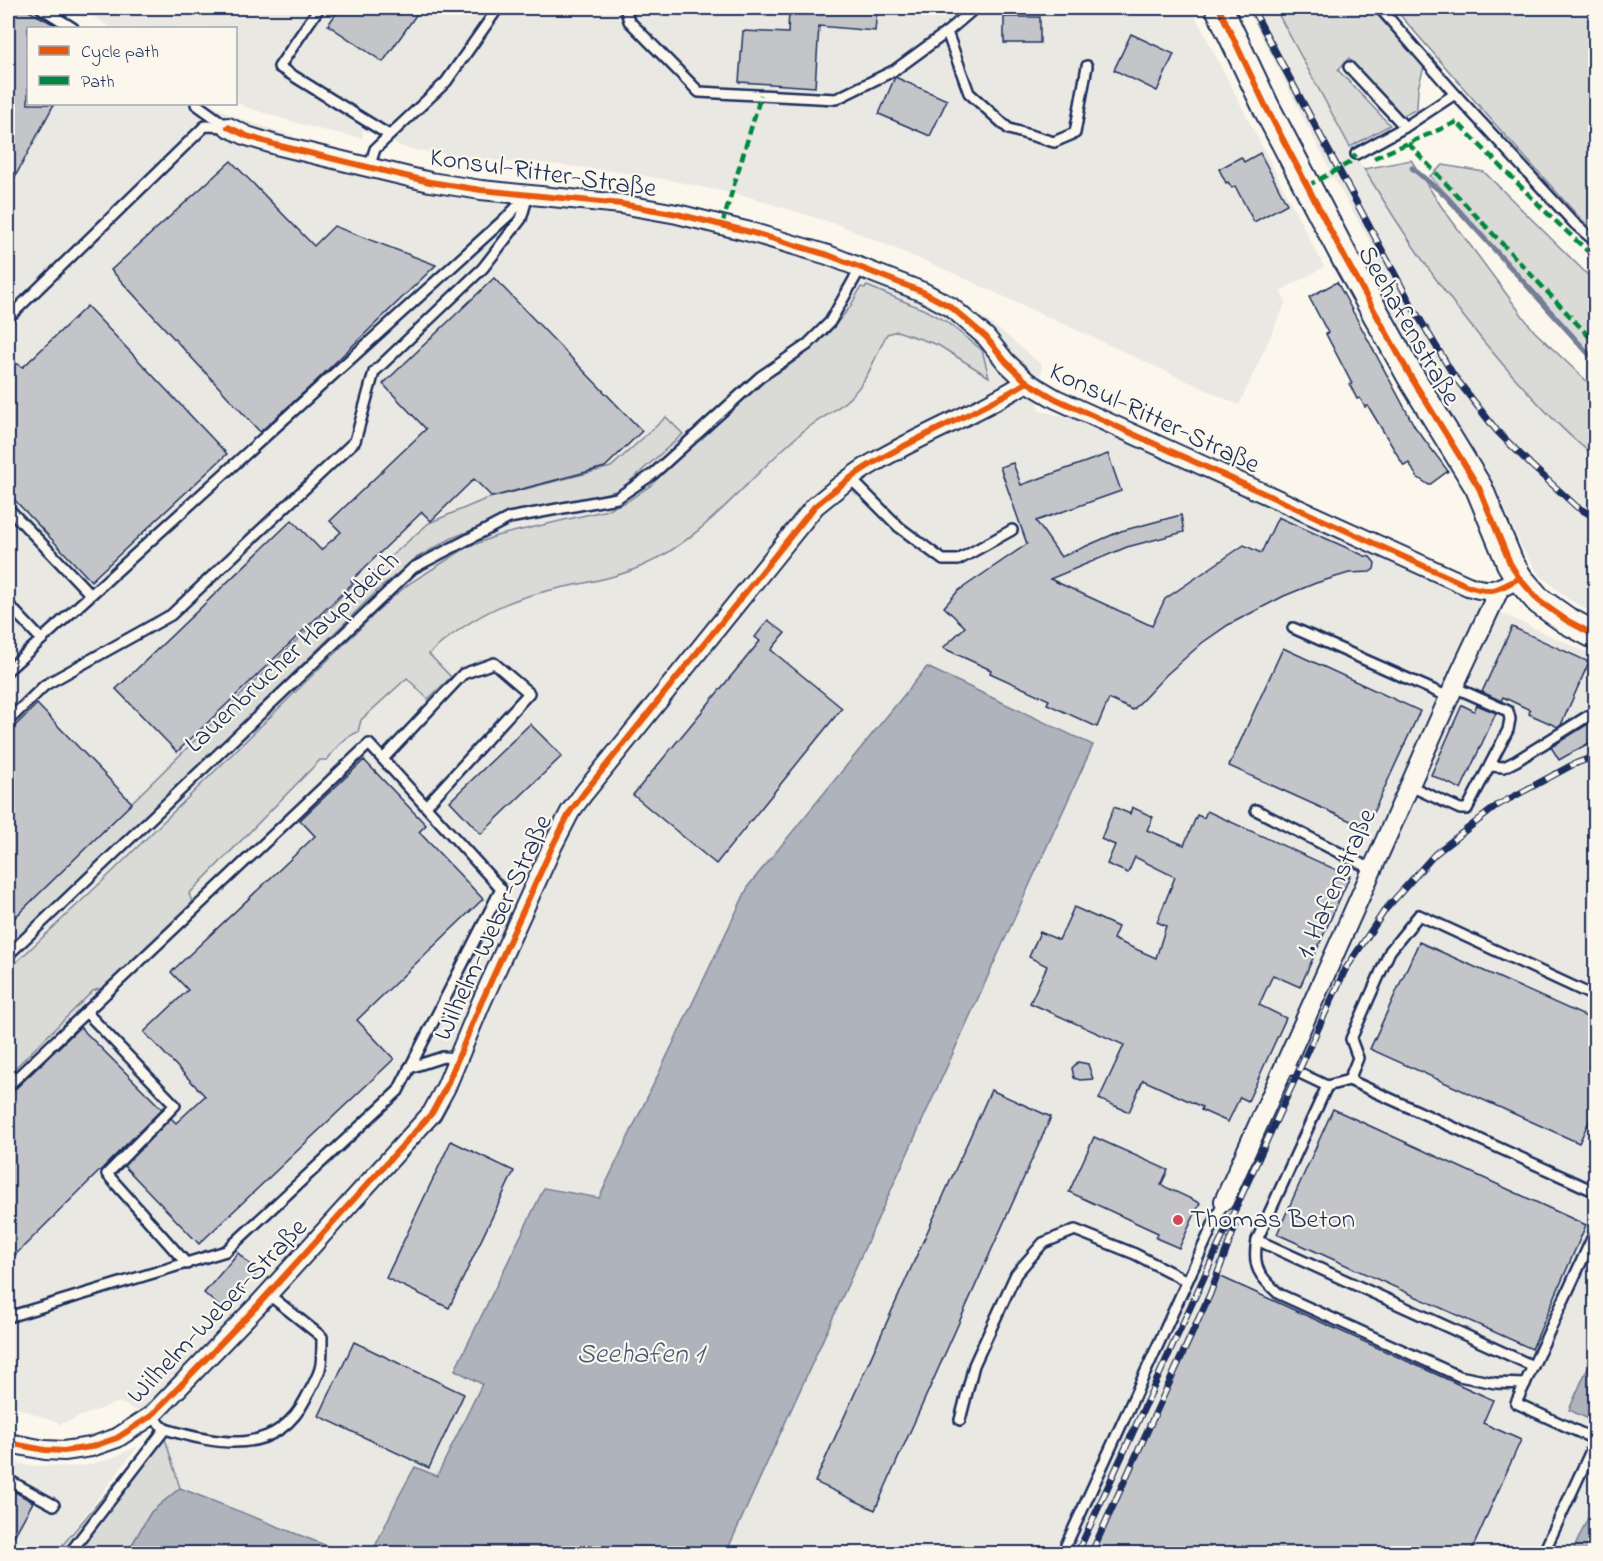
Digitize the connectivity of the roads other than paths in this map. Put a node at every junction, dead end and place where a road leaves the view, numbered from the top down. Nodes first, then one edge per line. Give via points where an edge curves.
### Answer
1 (41, 8) edge
2 (319, 8) edge
3 (498, 8) edge
4 (625, 8) edge
5 (975, 8) edge
6 (1219, 8) edge
7 (1380, 8) edge
8 (71, 27) edge
9 (946, 32) junction
10 (1087, 66) dead end
11 (1349, 67) dead end
12 (1455, 94) junction
13 (197, 105) edge
14 (228, 127) junction
15 (1405, 127) junction
16 (389, 135) junction
17 (1356, 154) dead end
18 (369, 168) junction
19 (528, 195) junction
20 (1596, 242) edge
21 (861, 267) junction
22 (10, 316) dead end
23 (1027, 382) junction
24 (850, 478) junction
25 (8, 508) edge
26 (1012, 530) dead end
27 (1509, 584) junction
28 (90, 594) junction
29 (8, 604) edge
30 (1293, 628) dead end
31 (1596, 636) edge
32 (41, 639) junction
33 (8, 669) edge
34 (1451, 692) junction
35 (1596, 711) edge
36 (8, 721) edge
37 (383, 759) junction
38 (1490, 766) junction
39 (1410, 786) junction
40 (426, 806) junction
41 (1256, 810) dead end
42 (1373, 870) junction
43 (8, 955) edge
44 (1596, 997) edge
45 (86, 1012) junction
46 (458, 1058) junction
47 (1285, 1066) junction
48 (410, 1068) junction
49 (1349, 1080) junction
50 (8, 1086) edge
51 (1327, 1086) junction
52 (1596, 1192) edge
53 (1224, 1201) joint
54 (1596, 1230) edge
55 (1257, 1240) junction
56 (187, 1264) junction
57 (1187, 1281) junction
58 (268, 1294) junction
59 (8, 1317) edge
60 (1533, 1366) junction
61 (1525, 1384) junction
62 (151, 1416) junction
63 (960, 1420) dead end
64 (165, 1429) junction
65 (1596, 1440) edge
66 (8, 1443) edge
67 (8, 1479) edge
68 (54, 1505) dead end
69 (69, 1554) edge
70 (1062, 1554) edge
71 (1544, 1554) edge

1 - 8 lane
2 - 16 lane via 279,67
3 - 16 lane via 446,82
4 - 9 lane via 629,21 699,92 836,99 895,70
5 - 9 lane
6 - 27 main road, Seehafenstraße via 1345,258 1479,488 1506,554
7 - 12 lane
9 - 10 lane via 969,93 1010,129 1054,142 1075,133
11 - 15 lane
12 - 15 lane
12 - 20 lane
13 - 14 lane
14 - 18 street, Konsul-Ritter-Straße via 276,145
14 - 22 lane via 205,126
15 - 17 lane
16 - 18 lane via 375,149
18 - 19 street, Konsul-Ritter-Straße via 430,182
19 - 21 street, Konsul-Ritter-Straße via 677,214
19 - 28 lane
19 - 36 lane via 521,219 483,268 374,372 355,441 171,615 45,685
21 - 23 street, Konsul-Ritter-Straße via 951,307 986,337
21 - 43 lane, Lauenbrucher Hauptdeich via 830,322 807,345 760,377 653,474 617,498 509,518 413,568
23 - 24 street, Wilhelm-Weber-Straße
23 - 27 street, Konsul-Ritter-Straße via 1056,399 1468,586 1484,591
24 - 26 lane via 899,527 943,560 958,560
24 - 46 street, Wilhelm-Weber-Straße via 815,506 570,812
25 - 28 lane
27 - 31 main road, Seehafenstraße via 1530,591 1552,611
27 - 34 street, 1. Hafenstraße
28 - 32 lane
29 - 32 lane
30 - 34 lane
32 - 33 lane
34 - 38 lane via 1508,711 1508,729
34 - 39 street, 1. Hafenstraße
35 - 38 lane via 1516,761 1504,767
37 - 40 lane
37 - 40 lane via 463,674 494,663 529,693
37 - 45 lane via 369,744
38 - 39 lane via 1464,810
39 - 42 street, 1. Hafenstraße
40 - 48 lane via 501,889
41 - 42 lane
42 - 47 street, 1. Hafenstraße
44 - 49 lane via 1419,915 1390,951 1351,1040 1359,1058
45 - 50 lane
45 - 56 lane via 175,1105 107,1174
46 - 48 lane via 442,1057
46 - 58 street, Wilhelm-Weber-Straße via 432,1113
47 - 51 lane
47 - 53 street, 1. Hafenstraße
48 - 56 lane via 398,1091 226,1251
49 - 51 lane
49 - 52 lane
51 - 55 lane
53 - 57 lane
54 - 60 lane
55 - 60 lane
55 - 61 lane via 1254,1258 1263,1280 1279,1294 1459,1376
56 - 59 lane
57 - 63 lane via 1135,1254 1075,1230 1043,1243 1016,1274 974,1365
57 - 70 lane
58 - 62 street, Wilhelm-Weber-Straße
58 - 64 lane via 322,1337 321,1367 288,1425 262,1440 201,1439
60 - 61 lane
61 - 65 lane via 1516,1403
62 - 64 lane
62 - 66 street, Wilhelm-Weber-Straße via 117,1438 91,1447 45,1450
64 - 69 lane
65 - 71 lane
67 - 68 lane

